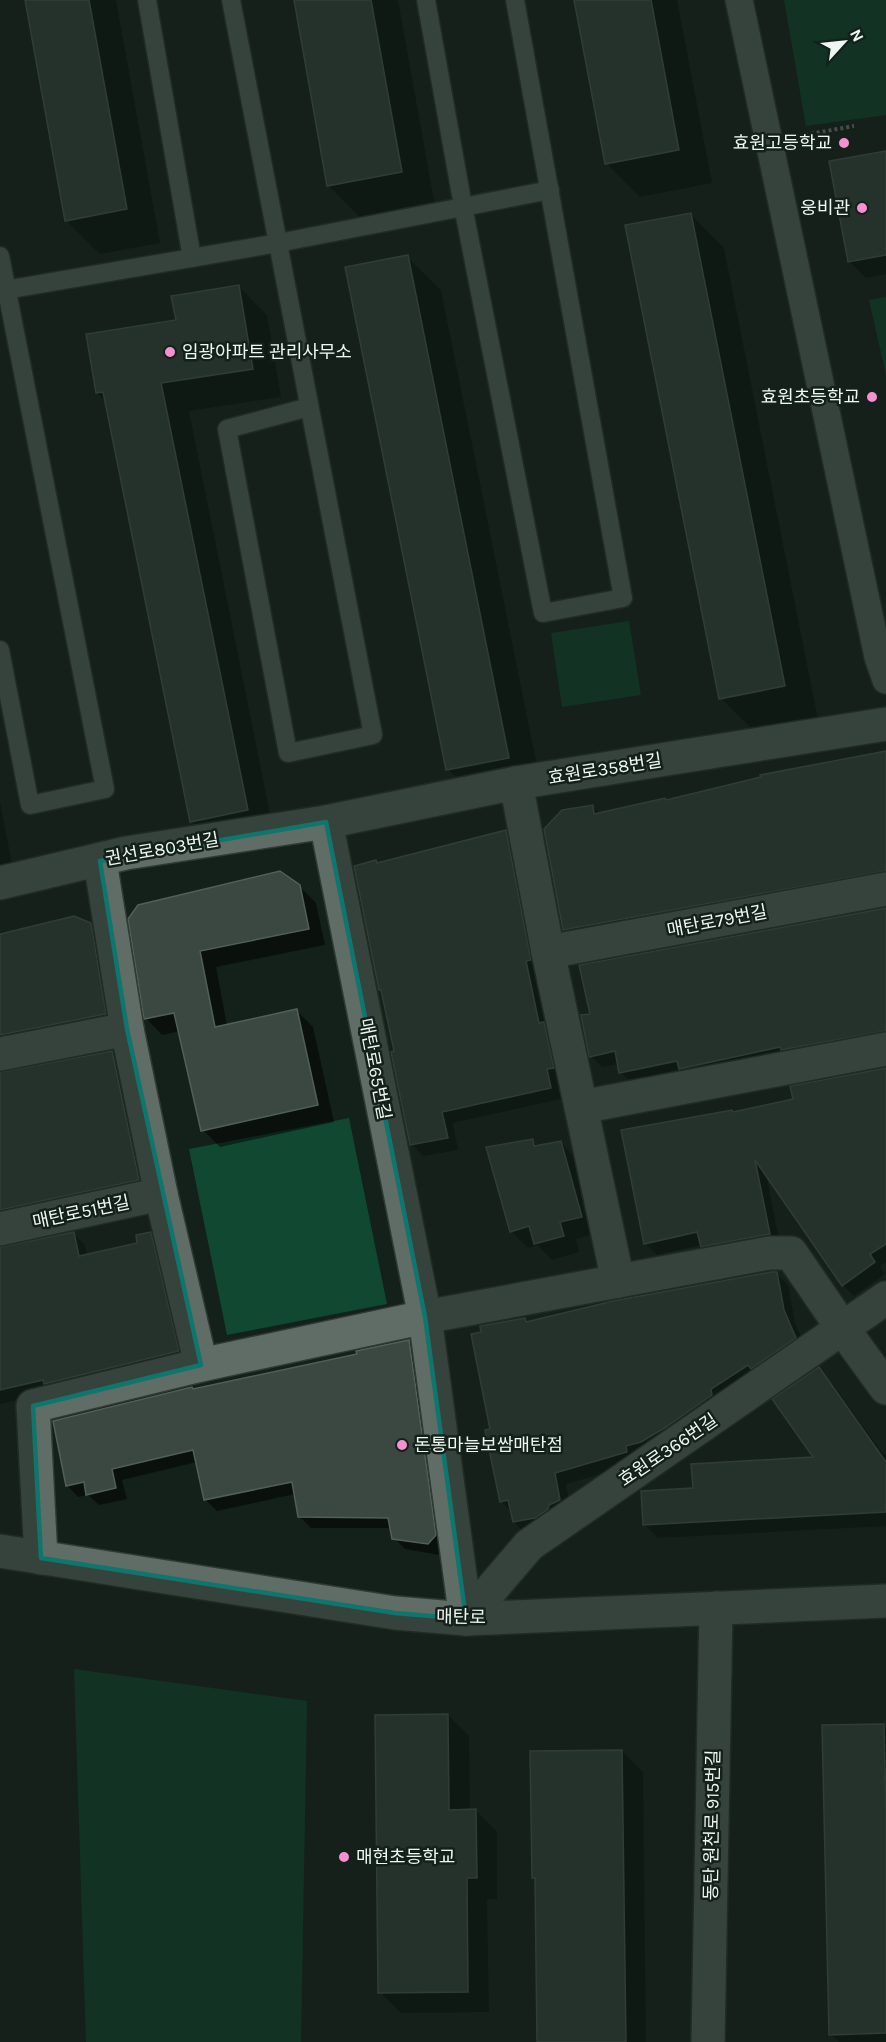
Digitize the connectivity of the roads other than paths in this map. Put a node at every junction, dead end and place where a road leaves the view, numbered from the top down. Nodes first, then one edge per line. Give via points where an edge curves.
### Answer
1 (147, 0) edge
2 (231, 0) edge
3 (426, 0) edge
4 (515, 0) edge
5 (739, 0) edge
6 (550, 190) junction
7 (463, 206) junction
8 (278, 243) junction
9 (0, 256) edge
10 (192, 258) junction
11 (3, 290) edge
12 (309, 407) junction
13 (0, 650) edge
14 (886, 680) edge
15 (886, 724) edge
16 (516, 783) junction
17 (326, 822) junction
18 (100, 861) junction
19 (0, 883) edge
20 (886, 890) edge
21 (548, 952) junction
22 (127, 1029) junction
23 (886, 1049) edge
24 (0, 1054) edge
25 (581, 1107) junction
26 (161, 1194) junction
27 (0, 1229) edge
28 (618, 1281) junction
29 (886, 1298) edge
30 (425, 1317) junction
31 (843, 1329) junction
32 (201, 1365) junction
33 (886, 1388) edge
34 (0, 1551) edge
35 (41, 1558) junction
36 (886, 1601) edge
37 (716, 1608) junction
38 (466, 1619) junction
39 (708, 2042) edge

1 - 10 lane
2 - 8 lane
3 - 7 lane
4 - 6 lane
5 - 14 street
6 - 7 lane
6 - 7 lane via 623,598 543,613
7 - 8 lane
8 - 10 lane
8 - 12 lane
9 - 11 lane
10 - 11 lane
11 - 13 lane via 105,789 30,805
12 - 12 lane via 373,735 288,753 227,429
15 - 16 street, 효원로358번길
16 - 17 street, 효원로358번길
16 - 21 street
17 - 18 street, 권선로803번길
17 - 30 street, 매탄로65번길
18 - 19 street, 권선로803번길
18 - 22 street
20 - 21 street, 매탄로79번길
21 - 25 street
22 - 24 street
22 - 26 street
23 - 25 street
25 - 28 street
26 - 27 street, 매탄로51번길
26 - 32 street
28 - 30 street
28 - 31 street via 769,1253 791,1253
29 - 31 street, 효원로366번길
30 - 32 street
30 - 38 street, 매탄로65번길
31 - 33 street
31 - 38 street, 효원로366번길 via 529,1545
32 - 35 street via 33,1406
34 - 35 street, 매탄로
35 - 38 street, 매탄로 via 395,1613
36 - 37 street, 매탄로
37 - 38 street, 매탄로
37 - 39 street, 동탄 원천로 915번길

